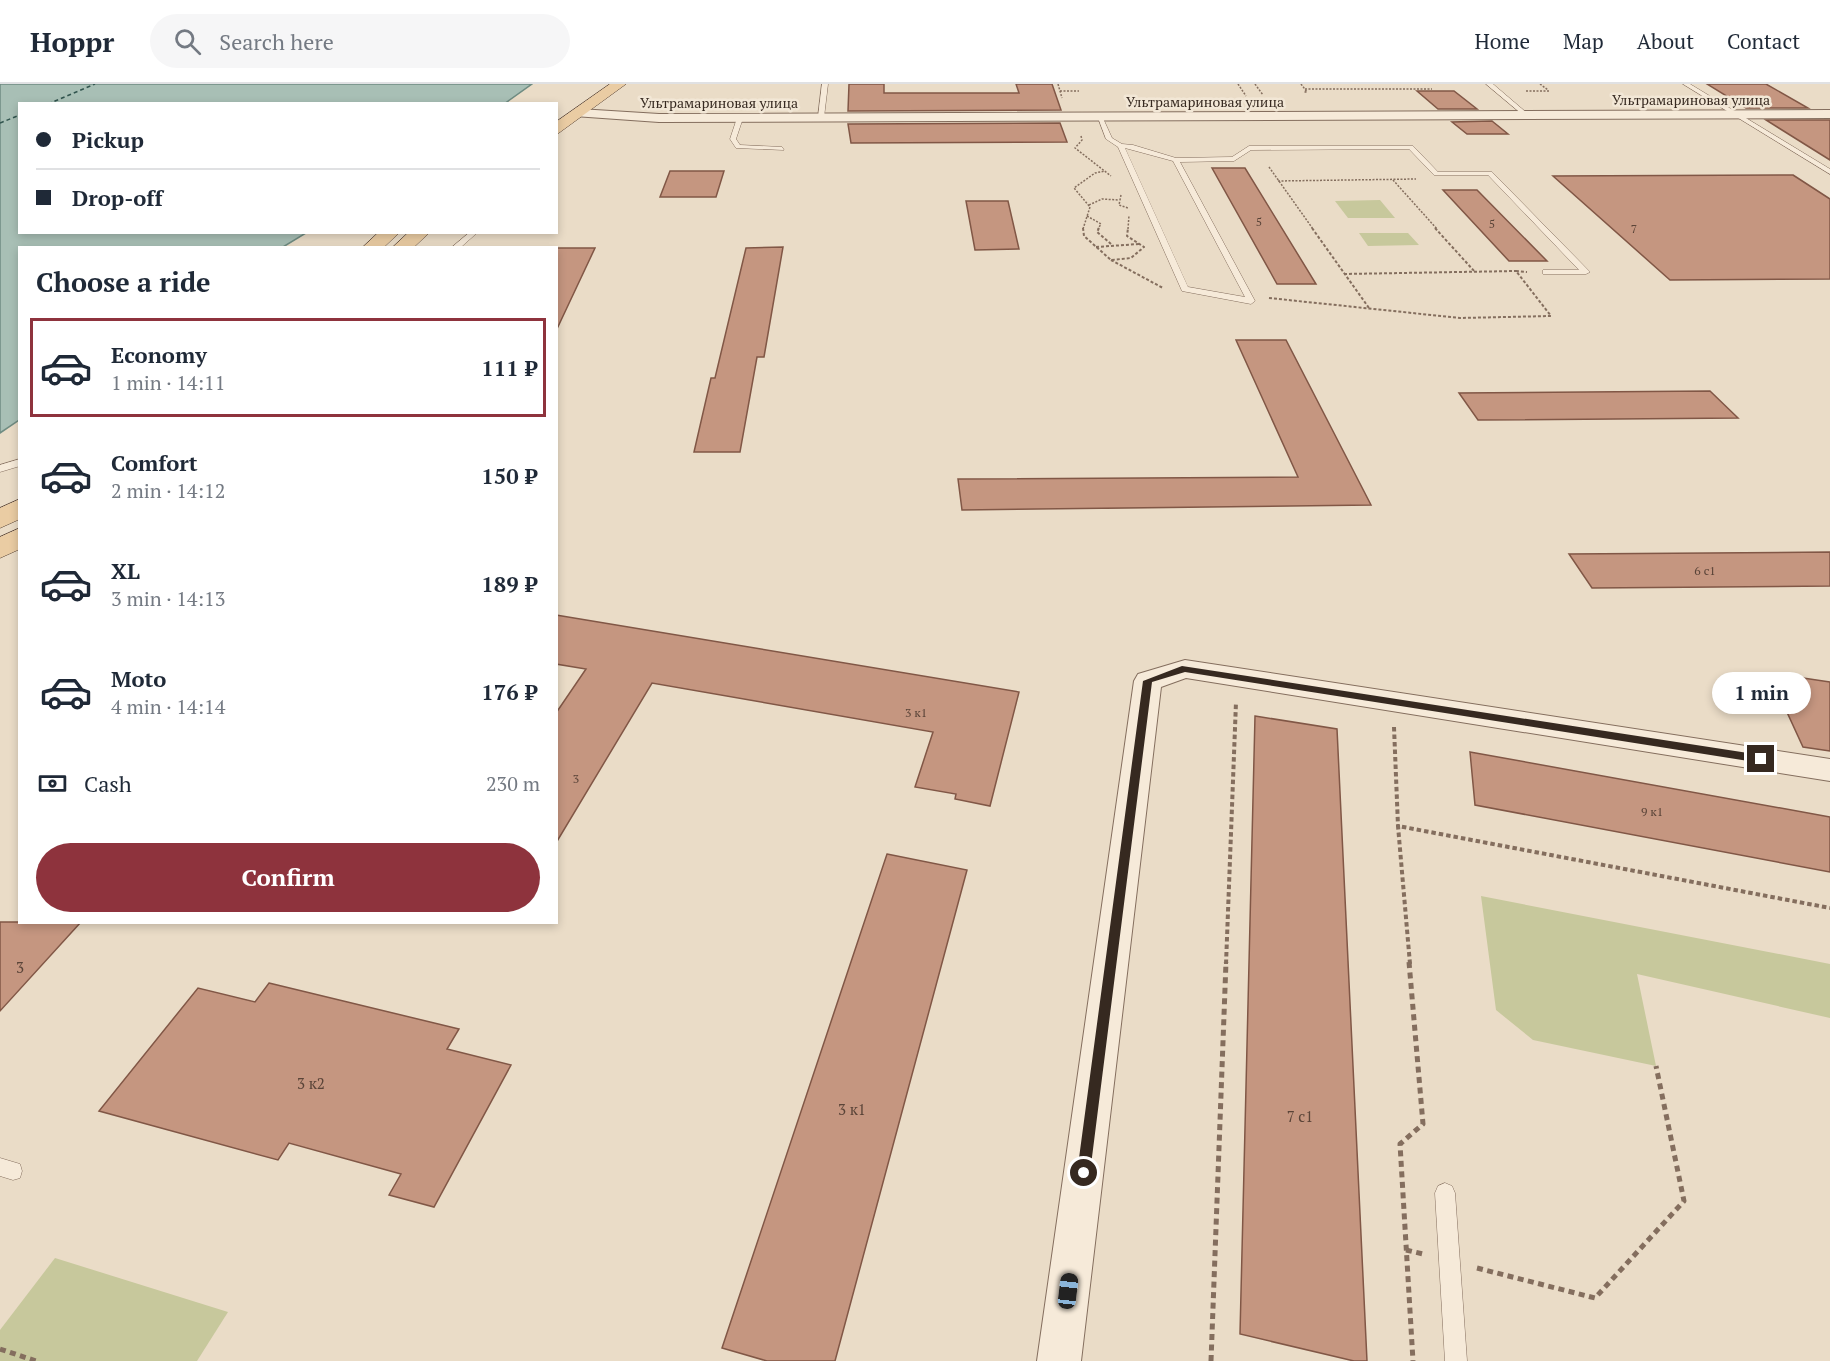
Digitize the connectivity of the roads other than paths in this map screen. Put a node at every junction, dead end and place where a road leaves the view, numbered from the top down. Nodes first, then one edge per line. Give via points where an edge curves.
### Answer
1 (596, 84) edge
2 (619, 84) edge
3 (825, 84) edge
4 (1489, 84) edge
5 (1686, 84) edge
6 (558, 111) edge
7 (579, 113) junction
8 (1525, 114) junction
9 (1734, 114) junction
10 (1830, 114) edge
11 (1099, 116) junction
12 (821, 117) junction
13 (740, 118) junction
14 (558, 129) edge
15 (1121, 146) junction
16 (782, 149) dead end
17 (1176, 160) junction
18 (1806, 166) dead end
19 (1822, 167) junction
20 (1830, 171) edge
21 (388, 234) edge
22 (418, 234) edge
23 (472, 234) edge
24 (374, 246) edge
25 (404, 246) edge
26 (458, 246) edge
27 (1546, 272) dead end
28 (18, 463) edge
29 (0, 469) edge
30 (18, 508) edge
31 (0, 520) edge
32 (18, 537) edge
33 (0, 550) edge
34 (1830, 770) edge
35 (1445, 1193) dead end
36 (1059, 1361) edge
37 (1456, 1361) edge

1 - 6 main road
2 - 7 main road
3 - 12 lane
4 - 8 lane
5 - 9 lane
7 - 13 street, Ультрамариновая улица
7 - 14 main road
8 - 9 street, Ультрамариновая улица
8 - 11 street, Ультрамариновая улица
9 - 10 street, Ультрамариновая улица
9 - 19 lane
11 - 12 street, Ультрамариновая улица
11 - 15 lane via 1109,139
12 - 13 street, Ультрамариновая улица
13 - 16 lane via 733,139 738,147
15 - 17 lane
15 - 17 lane via 1185,289 1251,301
17 - 27 lane via 1234,159 1249,148 1411,147 1436,174 1490,173 1586,272
18 - 19 lane
19 - 20 lane
21 - 24 main road
22 - 25 main road
23 - 26 lane
28 - 29 lane
30 - 31 main road
32 - 33 main road
34 - 36 street via 1185,669 1148,681
35 - 37 lane

